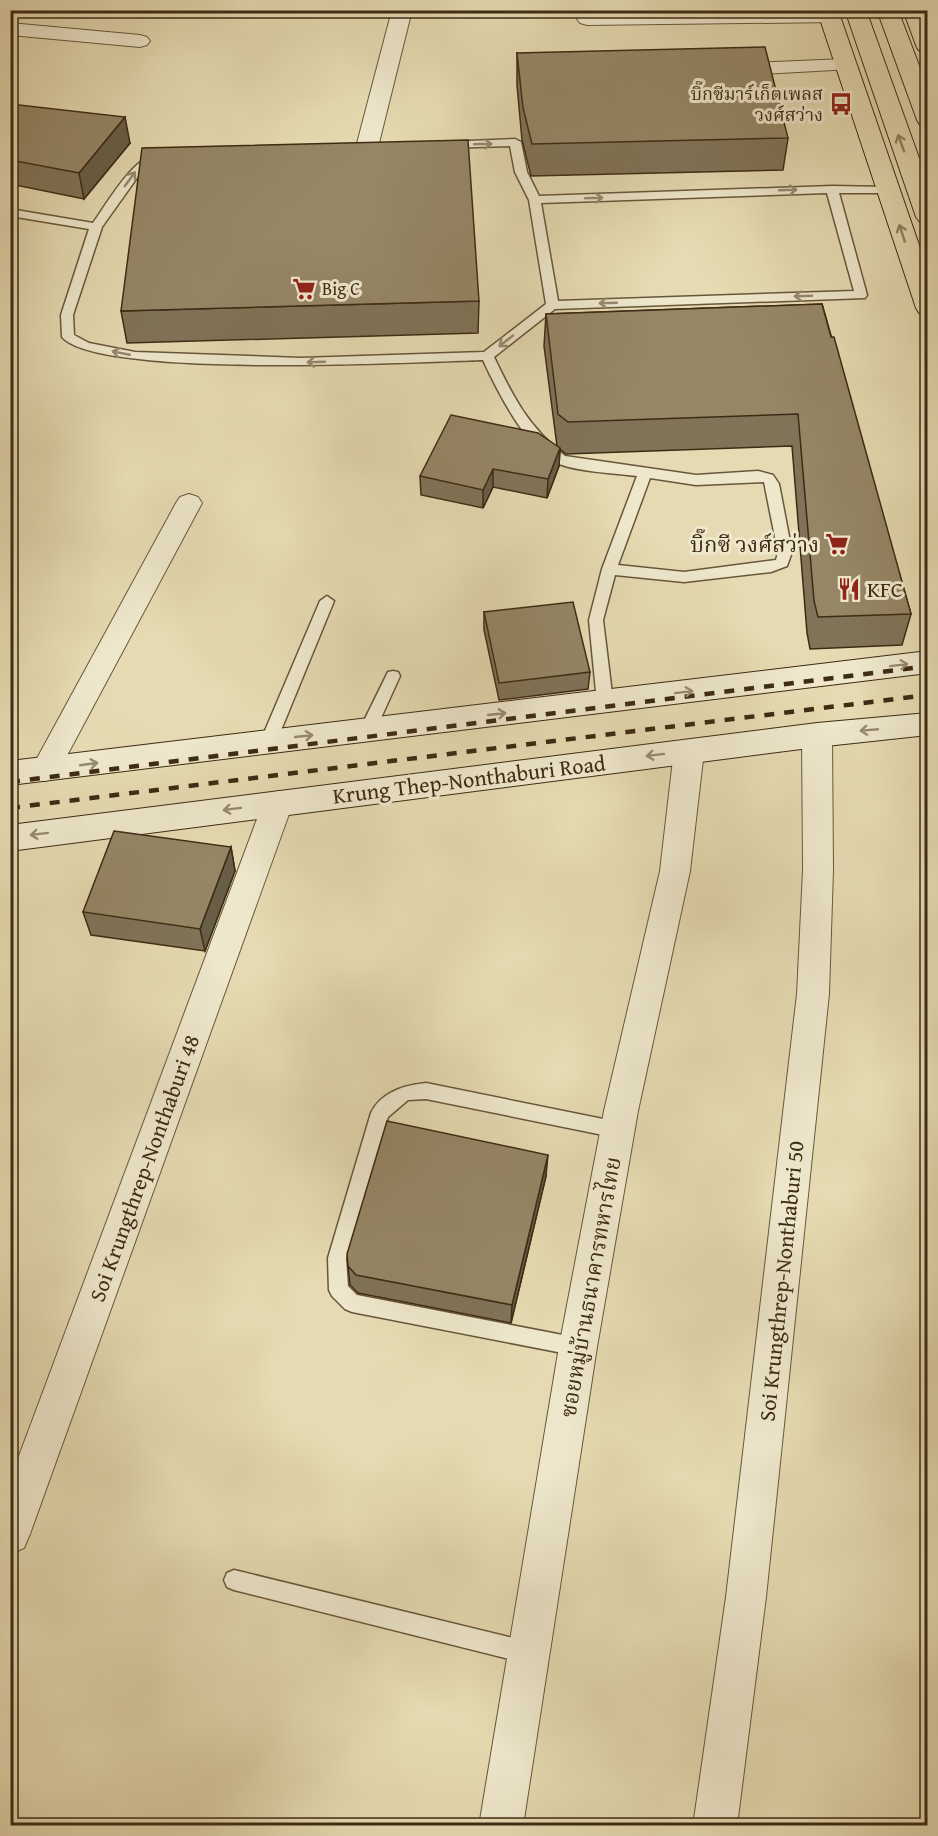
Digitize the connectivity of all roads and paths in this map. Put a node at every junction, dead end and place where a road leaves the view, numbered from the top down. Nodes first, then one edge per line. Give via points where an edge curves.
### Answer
1 (402, 10) edge
2 (855, 10) edge
3 (887, 10) edge
4 (913, 10) edge
5 (828, 14) edge
6 (587, 19) dead end
7 (10, 29) edge
8 (140, 41) dead end
9 (927, 47) edge
10 (845, 65) junction
11 (707, 70) edge
12 (927, 120) edge
13 (436, 145) edge
14 (367, 147) edge
15 (166, 155) edge
16 (832, 189) junction
17 (888, 190) junction
18 (535, 200) junction
19 (10, 212) edge
20 (927, 217) edge
21 (96, 227) junction
22 (552, 305) junction
23 (927, 308) edge
24 (487, 356) junction
25 (645, 473) junction
26 (189, 503) dead end
27 (609, 569) junction
28 (327, 601) dead end
29 (927, 662) edge
30 (393, 676) dead end
31 (605, 702) junction
32 (927, 724) edge
33 (368, 729) junction
34 (817, 735) junction
35 (269, 740) junction
36 (689, 751) junction
37 (45, 770) junction
38 (10, 773) edge
39 (278, 803) junction
40 (10, 838) edge
41 (618, 1130) junction
42 (578, 1347) junction
43 (10, 1534) edge
44 (234, 1580) dead end
45 (530, 1653) junction
46 (501, 1826) edge
47 (715, 1826) edge

1 - 14 street
20 -> 2 main road
3 - 12 main road
4 - 9 main road
5 - 6 street
5 - 10 main road
7 - 8 street
10 - 11 street
10 - 17 main road
13 -> 18 lane via 515,142 521,172
21 -> 15 lane via 140,166 155,156
16 - 17 lane
18 -> 16 lane
16 -> 22 lane via 861,295
23 -> 17 main road
18 - 22 lane
19 - 21 lane
24 -> 21 lane via 301,362 135,356 85,346 68,337 67,315
22 -> 24 lane
24 - 25 lane via 513,408 561,460
25 - 27 lane
25 - 27 lane via 696,480 768,478 786,552 782,562 771,567 684,577
26 - 37 street
27 - 31 lane via 596,620
28 - 35 lane
31 -> 29 main road
30 - 33 lane
33 -> 31 main road
32 -> 34 main road, Krung Thep-Nonthaburi Road
35 -> 33 main road
34 - 36 main road, Krung Thep-Nonthaburi Road
34 - 47 street, Soi Krungthrep-Nonthaburi 50 via 818,870 813,994 746,1597
37 -> 35 main road
36 -> 39 main road, Krung Thep-Nonthaburi Road
36 - 41 street, ซอยหมู่บ้านธนาคารทหารไทย via 675,871
37 - 38 main road
39 -> 40 main road, Krung Thep-Nonthaburi Road
39 - 43 street, Soi Krungthrep-Nonthaburi 48
41 - 42 street, ซอยหมู่บ้านธนาคารทหารไทย
41 - 42 lane via 426,1091 404,1093 380,1113 337,1258 339,1290 352,1303
42 - 45 street, ซอยหมู่บ้านธนาคารทหารไทย
44 - 45 lane
45 - 46 street, ซอยหมู่บ้านธนาคารทหารไทย

